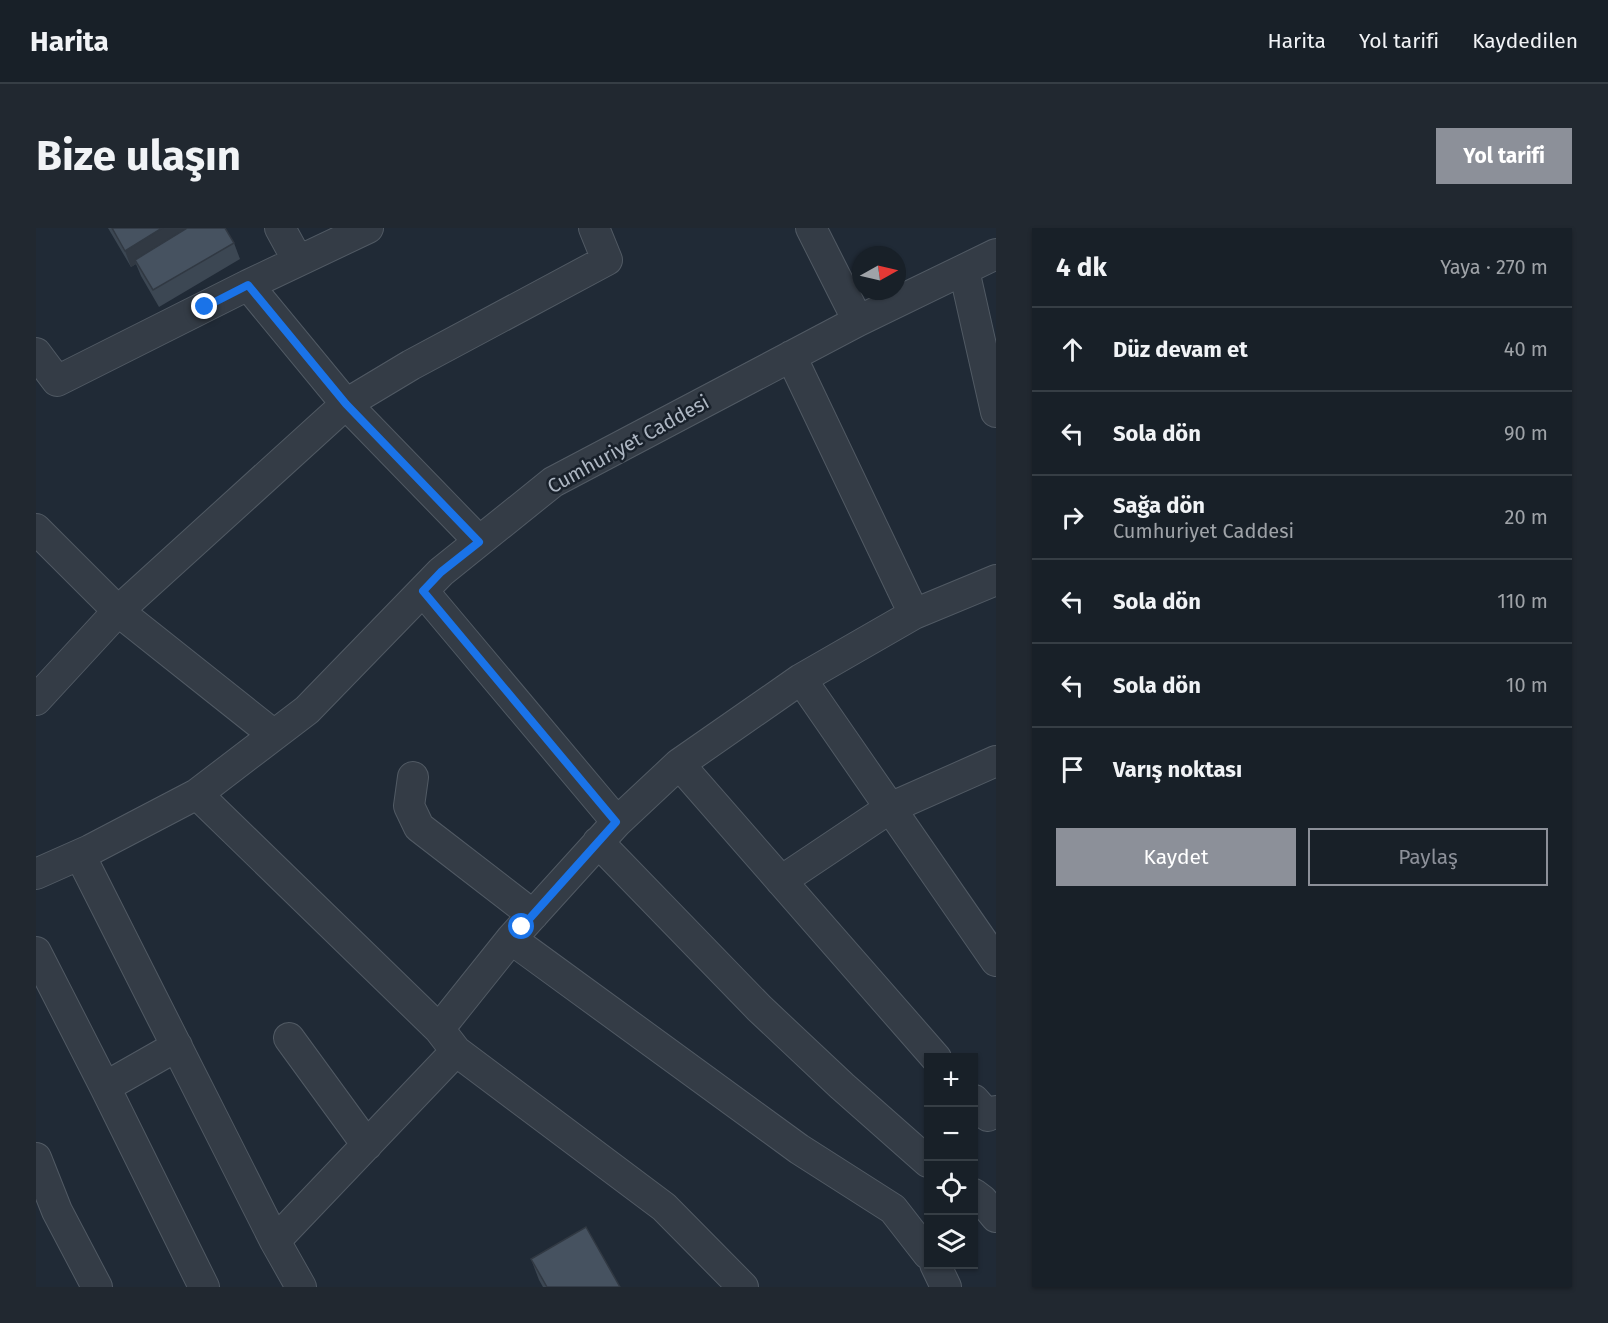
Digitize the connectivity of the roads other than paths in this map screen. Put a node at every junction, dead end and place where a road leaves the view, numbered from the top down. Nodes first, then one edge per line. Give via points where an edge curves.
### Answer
1 (280, 228) edge
2 (368, 228) edge
3 (594, 228) edge
4 (811, 228) edge
5 (996, 254) edge
6 (298, 261) junction
7 (964, 270) junction
8 (248, 285) junction
9 (858, 321) junction
10 (36, 353) edge
11 (791, 356) junction
12 (346, 404) junction
13 (996, 412) edge
14 (36, 530) edge
15 (479, 542) junction
16 (996, 580) edge
17 (423, 591) junction
18 (118, 611) junction
19 (914, 614) junction
20 (801, 679) junction
21 (36, 700) edge
22 (274, 735) junction
23 (996, 761) edge
24 (680, 764) junction
25 (413, 777) dead end
26 (197, 794) junction
27 (890, 808) junction
28 (607, 832) junction
29 (80, 855) junction
30 (36, 874) edge
31 (781, 880) junction
32 (532, 915) junction
33 (511, 939) junction
34 (36, 952) edge
35 (996, 961) edge
36 (289, 1038) dead end
37 (447, 1040) junction
38 (177, 1046) junction
39 (932, 1053) edge
40 (105, 1086) junction
41 (978, 1105) edge
42 (996, 1111) edge
43 (367, 1145) junction
44 (36, 1158) edge
45 (927, 1161) edge
46 (978, 1197) edge
47 (996, 1217) edge
48 (275, 1241) junction
49 (924, 1249) edge
50 (937, 1269) edge
51 (97, 1287) edge
52 (204, 1287) edge
53 (301, 1287) edge
54 (743, 1287) edge
55 (946, 1287) edge

1 - 6 street
2 - 6 street
3 - 12 street via 608,260
4 - 9 street
5 - 7 street, Cumhuriyet Caddesi
6 - 8 street
7 - 9 street, Cumhuriyet Caddesi
7 - 13 street
8 - 10 street via 57,381
8 - 12 street
9 - 11 street, Cumhuriyet Caddesi
11 - 15 street, Cumhuriyet Caddesi via 553,483
11 - 19 street
12 - 15 street
12 - 18 street
14 - 18 street
15 - 17 street, Cumhuriyet Caddesi
16 - 19 street
17 - 22 street, Cumhuriyet Caddesi via 306,710
17 - 28 street
18 - 21 street
18 - 22 street
19 - 20 street
20 - 24 street
20 - 27 street
22 - 26 street, Cumhuriyet Caddesi
23 - 27 street
24 - 28 street
24 - 31 street
25 - 32 street via 410,806 419,827
26 - 29 street, Cumhuriyet Caddesi
26 - 37 street
27 - 31 street
27 - 35 street
28 - 32 street
28 - 45 street via 759,1008
29 - 30 street, Cumhuriyet Caddesi
29 - 38 street
31 - 39 street
32 - 33 street
33 - 37 street
33 - 49 street via 799,1149 892,1209
34 - 40 street
36 - 43 street
37 - 43 street
37 - 54 street via 664,1206
38 - 40 street
38 - 48 street
40 - 52 street
41 - 42 street via 988,1116
43 - 48 street
44 - 51 street via 57,1211
46 - 47 street
48 - 53 street
50 - 55 street

